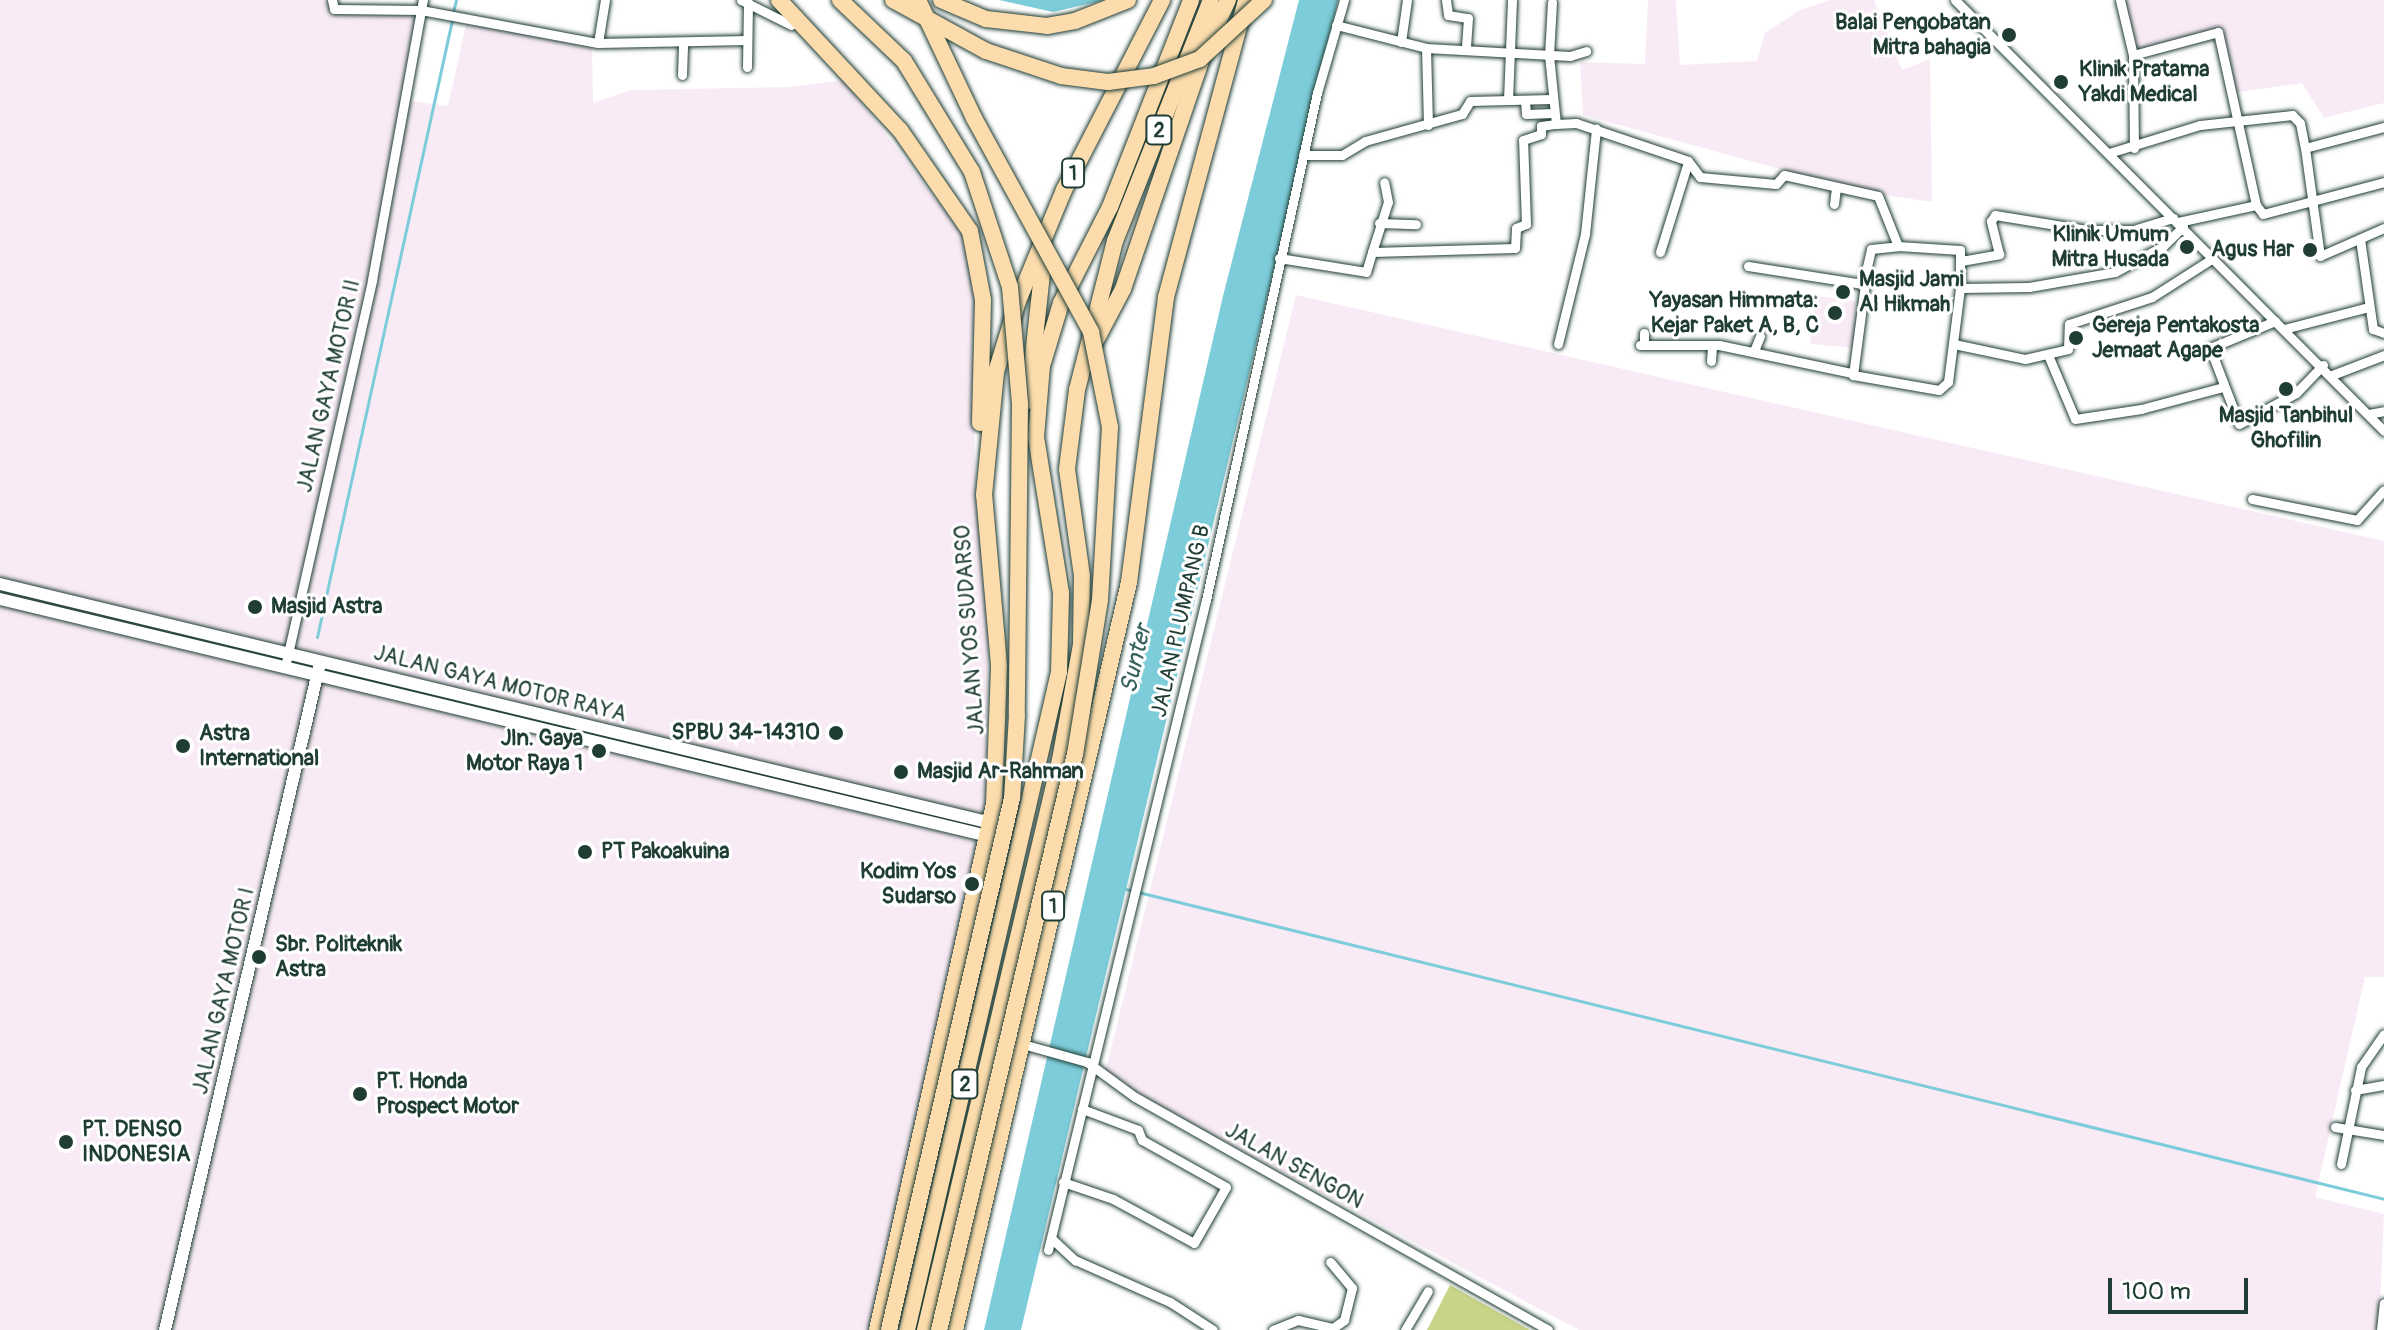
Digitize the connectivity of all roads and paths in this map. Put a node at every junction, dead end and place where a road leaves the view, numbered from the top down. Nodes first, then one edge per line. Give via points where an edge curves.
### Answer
1 (332, 0) edge
2 (605, 0) edge
3 (779, 0) edge
4 (840, 0) edge
5 (893, 0) edge
6 (918, 0) edge
7 (941, 0) edge
8 (1128, 0) edge
9 (1162, 0) edge
10 (1191, 0) edge
11 (1211, 0) edge
12 (1228, 0) edge
13 (1246, 0) edge
14 (1264, 0) edge
15 (1344, 0) edge
16 (1407, 0) edge
17 (1446, 0) edge
18 (1512, 0) edge
19 (1955, 0) edge
20 (2120, 0) edge
21 (744, 1) edge
22 (1552, 2) dead end
23 (422, 5) edge
24 (791, 25) dead end
25 (1336, 25) junction
26 (747, 40) junction
27 (1401, 42) junction
28 (598, 43) junction
29 (683, 43) junction
30 (1426, 48) junction
31 (1466, 50) junction
32 (1586, 51) dead end
33 (1507, 53) junction
34 (1549, 55) junction
35 (2133, 55) junction
36 (747, 67) dead end
37 (682, 75) dead end
38 (1551, 99) junction
39 (1508, 100) junction
40 (1525, 100) junction
41 (1554, 113) junction
42 (2235, 118) junction
43 (1556, 124) junction
44 (1428, 125) junction
45 (2384, 127) edge
46 (1596, 129) junction
47 (2134, 148) junction
48 (2305, 148) junction
49 (2109, 153) junction
50 (1303, 155) junction
51 (1688, 162) junction
52 (1384, 182) dead end
53 (2384, 182) edge
54 (1836, 188) junction
55 (1064, 190) junction
56 (2315, 201) junction
57 (1834, 204) dead end
58 (2256, 205) junction
59 (1379, 223) junction
60 (2178, 223) junction
61 (1416, 224) dead end
62 (2384, 228) edge
63 (2360, 239) junction
64 (1898, 246) junction
65 (1372, 252) junction
66 (1660, 252) dead end
67 (1279, 258) junction
68 (2213, 258) junction
69 (1961, 261) junction
70 (1748, 266) dead end
71 (1865, 283) junction
72 (1960, 288) junction
73 (2369, 307) junction
74 (2275, 321) junction
75 (2284, 329) junction
76 (1644, 333) dead end
77 (2384, 333) edge
78 (1760, 336) dead end
79 (1558, 344) dead end
80 (1954, 344) junction
81 (1712, 345) junction
82 (1754, 351) junction
83 (2048, 355) junction
84 (2384, 355) edge
85 (1084, 361) junction
86 (1711, 361) dead end
87 (2323, 365) junction
88 (1852, 373) junction
89 (2332, 375) junction
90 (2223, 387) junction
91 (2384, 411) edge
92 (2369, 414) junction
93 (2384, 431) edge
94 (1036, 437) junction
95 (2384, 490) edge
96 (984, 495) junction
97 (2252, 499) dead end
98 (0, 584) edge
99 (0, 599) edge
100 (177, 626) junction
101 (174, 640) junction
102 (288, 653) junction
103 (321, 661) junction
104 (285, 667) junction
105 (317, 675) junction
106 (607, 738) junction
107 (989, 830) junction
108 (1032, 840) junction
109 (2384, 1034) edge
110 (1019, 1043) junction
111 (1091, 1065) junction
112 (2384, 1085) edge
113 (2355, 1090) junction
114 (1082, 1109) junction
115 (2335, 1127) dead end
116 (2348, 1129) junction
117 (2384, 1135) edge
118 (2341, 1164) dead end
119 (1063, 1182) junction
120 (1051, 1238) junction
121 (1048, 1250) dead end
122 (1330, 1262) dead end
123 (1428, 1291) dead end
124 (2384, 1303) edge
125 (165, 1330) edge
126 (877, 1330) edge
127 (889, 1330) edge
128 (907, 1330) edge
129 (925, 1330) edge
130 (939, 1330) edge
131 (955, 1330) edge
132 (1213, 1330) edge
133 (1273, 1330) edge
134 (1405, 1330) edge
135 (1548, 1330) edge
136 (2381, 1330) edge

1 - 23 street via 334,9
2 - 28 street
3 - 96 highway via 878,105 960,213 977,252 983,300
4 - 127 highway, bridge via 904,61 972,172 1010,287 1020,404 1012,798
5 - 14 highway, bridge via 986,51 1061,76 1108,82 1154,76 1200,59
6 - 130 highway, bridge via 974,118 1091,332 1110,427 1100,600 1075,754
7 - 8 highway via 986,19 1047,26 1101,13
9 - 55 highway, JALAN YOS SUDARSO / 1
10 - 94 highway, 2 via 1110,207 1061,303 1038,388
11 - 85 highway, 2 via 1115,241
12 - 85 highway via 1204,52 1123,289
13 - 110 highway, 1 via 1166,297 1129,582
15 - 25 street, JALAN PLUMPANG B
16 - 27 street
17 - 31 street via 1448,15 1468,18
18 - 33 street
19 - 49 street
20 - 35 street
21 - 24 street
21 - 26 street
22 - 34 street
23 - 28 street
23 - 102 street, JALAN GAYA MOTOR II via 372,280
25 - 27 street
25 - 50 street, JALAN PLUMPANG B
26 - 29 street
26 - 36 street
27 - 30 street
28 - 29 street
29 - 37 street
30 - 31 street
30 - 44 street
31 - 33 street
32 - 34 street
33 - 34 street
33 - 39 street
34 - 38 street
35 - 42 street via 2218,32
35 - 47 street
38 - 40 street
38 - 41 street
39 - 40 street
39 - 44 street via 1470,101 1462,114
40 - 41 street via 1526,114
41 - 43 street
42 - 47 street
42 - 48 street via 2297,117
42 - 58 street
43 - 46 street
43 - 65 street via 1541,126 1536,138 1523,140 1526,224 1516,228 1515,248
44 - 50 street via 1365,141 1342,155
45 - 48 street
46 - 51 street
46 - 79 street via 1585,234
47 - 49 street
48 - 56 street
49 - 60 street
50 - 67 street, JALAN PLUMPANG B
51 - 54 street via 1700,177 1776,184 1784,175
51 - 66 street
52 - 59 street via 1388,202
53 - 56 street
54 - 57 street
54 - 64 street via 1878,196
55 - 94 highway via 1041,273 1031,343 1028,404
55 - 96 highway, JALAN YOS SUDARSO / 1 via 1005,337 990,412
56 - 58 street via 2260,214
56 - 63 street via 2320,256
58 - 60 street
59 - 61 street
59 - 65 street
60 - 68 street
60 - 69 street via 2087,230 1995,215 1991,221 1999,254
60 - 72 street via 2163,246 2115,272 2029,287
62 - 63 street
63 - 73 street
64 - 69 street via 1957,249
64 - 71 street via 1871,249
65 - 67 street via 1366,272
67 - 111 street, JALAN PLUMPANG B via 1206,600
68 - 74 street
68 - 83 street via 2152,297 2069,324 2070,347
69 - 72 street
70 - 71 street via 1824,282
71 - 88 street
72 - 80 street
73 - 75 street
73 - 77 street via 2373,329
74 - 75 street
74 - 90 street via 2210,348
75 - 87 street
76 - 81 street via 1642,345
78 - 82 street
80 - 83 street via 2025,359
80 - 88 street via 1946,386 1939,390
81 - 82 street
81 - 86 street
82 - 88 street
83 - 90 street via 2075,419 2141,409
84 - 89 street
85 - 108 highway, 2 via 1067,469 1082,576 1081,644
87 - 89 street
87 - 90 street via 2306,384 2241,425
89 - 92 street
91 - 92 street
92 - 93 street
94 - 108 highway, 2 via 1061,593 1061,637
95 - 97 street via 2357,520
96 - 107 highway, JALAN YOS SUDARSO / 1 via 999,680 999,750
98 - 100 street, JALAN GAYA MOTOR RAYA
99 - 101 street, JALAN GAYA MOTOR RAYA
100 - 101 street
100 - 102 street, JALAN GAYA MOTOR RAYA
101 - 104 street, JALAN GAYA MOTOR RAYA
102 - 103 street, JALAN GAYA MOTOR RAYA
102 - 104 street, JALAN GAYA MOTOR II
103 - 105 street, JALAN GAYA MOTOR I
103 - 106 street, JALAN GAYA MOTOR RAYA
104 - 105 street, JALAN GAYA MOTOR RAYA
105 - 106 street, JALAN GAYA MOTOR RAYA
105 - 125 street, JALAN GAYA MOTOR I
106 - 107 street, JALAN GAYA MOTOR RAYA
107 - 126 highway, JALAN YOS SUDARSO / 1
108 - 128 highway, 2
108 - 129 highway, 2
109 - 113 street via 2361,1067
110 - 111 street, JALAN SENGON
110 - 131 highway, 1
111 - 114 street, JALAN PLUMPANG B
111 - 135 street, JALAN SENGON via 1135,1097
112 - 113 street
113 - 116 street
114 - 119 street, JALAN PLUMPANG B
114 - 119 street via 1138,1130 1142,1140 1226,1187 1194,1243 1113,1199
115 - 116 street
116 - 117 street
116 - 118 street
119 - 120 street, JALAN PLUMPANG B
120 - 121 street, JALAN PLUMPANG B
120 - 132 street via 1075,1260 1170,1302
122 - 133 street via 1352,1288 1344,1320 1333,1328 1298,1320
123 - 134 street
124 - 136 street

